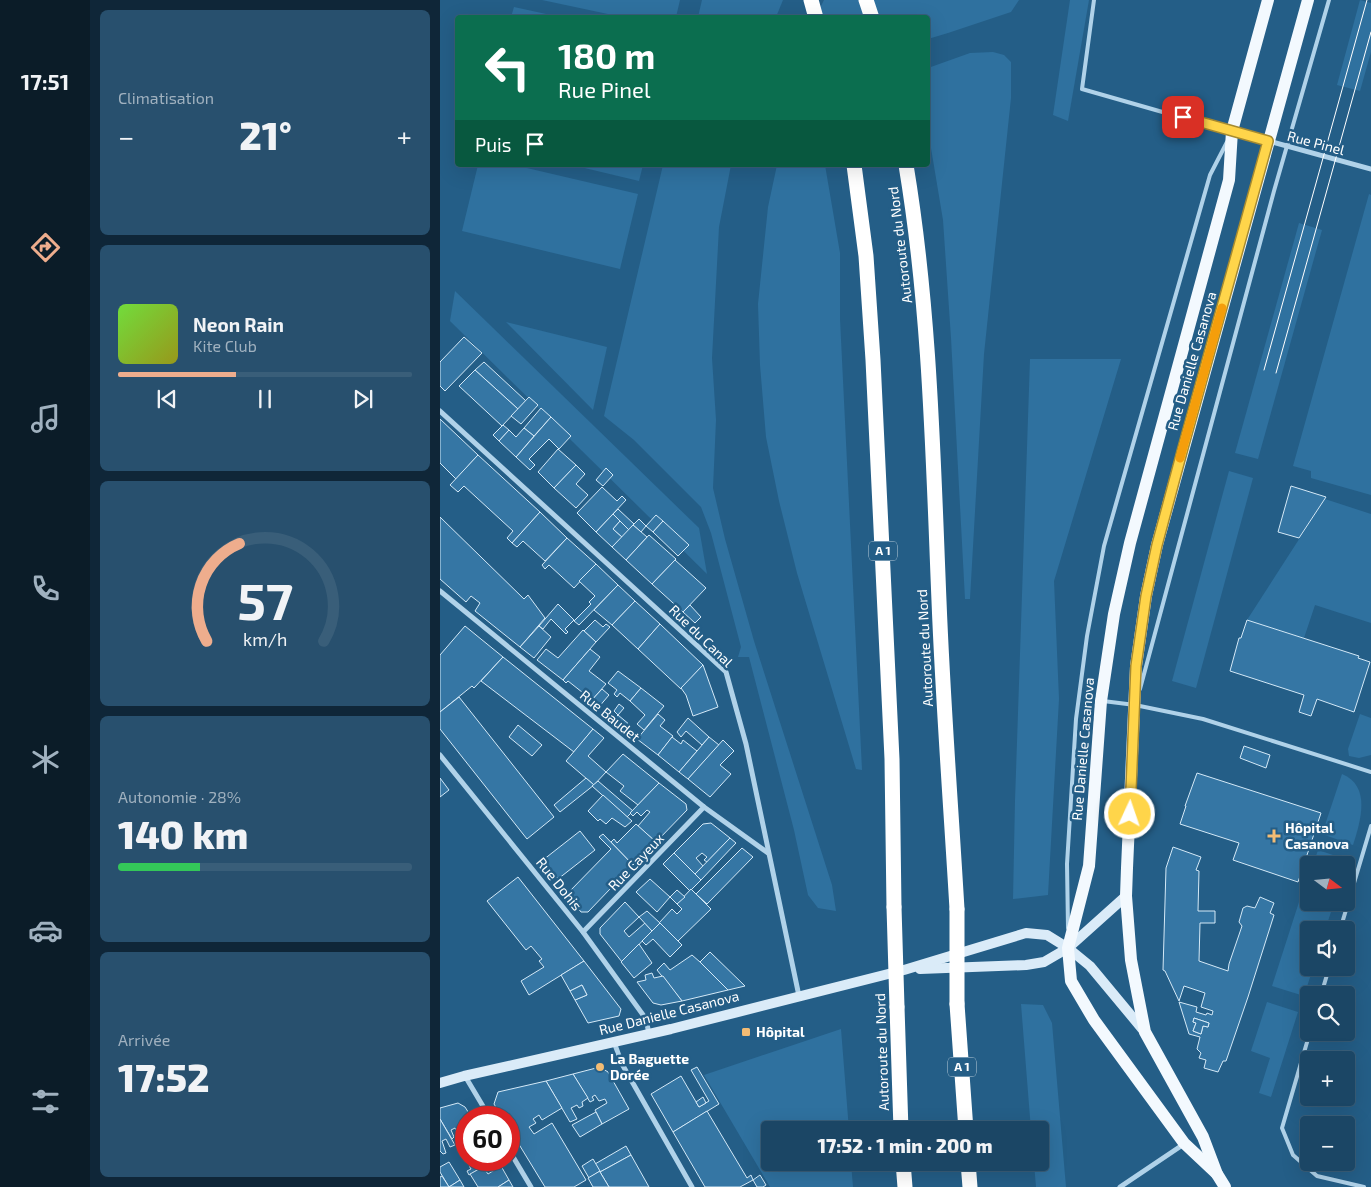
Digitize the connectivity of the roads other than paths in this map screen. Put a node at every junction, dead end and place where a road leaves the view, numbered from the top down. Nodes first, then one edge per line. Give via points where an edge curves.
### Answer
1 (811, 0) edge
2 (866, 0) edge
3 (1094, 0) edge
4 (1268, 0) edge
5 (1308, 0) edge
6 (1328, 0) edge
7 (815, 15) edge
8 (871, 15) edge
9 (1232, 131) junction
10 (1268, 141) junction
11 (1287, 147) junction
12 (854, 167) edge
13 (906, 167) edge
14 (1371, 169) edge
15 (440, 411) edge
16 (440, 591) edge
17 (1100, 701) junction
18 (1135, 705) junction
19 (440, 755) edge
20 (1371, 772) edge
21 (704, 807) junction
22 (1371, 826) edge
23 (768, 854) junction
24 (1126, 896) junction
25 (1343, 921) edge
26 (583, 932) junction
27 (1068, 948) junction
28 (904, 970) junction
29 (799, 996) junction
30 (1145, 1032) junction
31 (649, 1034) junction
32 (1307, 1041) edge
33 (614, 1042) junction
34 (464, 1076) junction
35 (440, 1083) edge
36 (483, 1106) edge
37 (901, 1121) edge
38 (965, 1121) edge
39 (1184, 1144) junction
40 (520, 1168) edge
41 (904, 1171) edge
42 (969, 1171) edge
43 (1217, 1174) junction
44 (531, 1187) edge
45 (692, 1187) edge
46 (905, 1187) edge
47 (970, 1187) edge
48 (1120, 1187) edge
49 (1225, 1187) edge
50 (1364, 1187) edge

1 - 7 highway
2 - 8 highway
3 - 9 lane, Rue Pinel via 1082,89
4 - 9 main road, Rue Danielle Casanova
5 - 10 main road, Rue Danielle Casanova
6 - 11 lane
9 - 10 street, Rue Pinel
9 - 17 main road, Rue Danielle Casanova via 1229,180 1130,543
9 - 27 lane via 1210,174 1104,546 1076,719 1068,864
10 - 11 street, Rue Pinel
10 - 18 main road, Rue Danielle Casanova via 1157,545 1140,630
11 - 14 street, Rue Pinel
11 - 18 lane
12 - 37 highway, Autoroute du Nord / A 1, bridge via 866,256 876,418 892,759
13 - 38 highway, Autoroute du Nord / A 1, bridge via 923,300 933,440 957,909 957,1004
15 - 23 street, Rue du Canal via 726,672 746,744
16 - 21 street, Rue Baudet
17 - 18 lane
17 - 27 main road, Rue Danielle Casanova via 1089,866
18 - 20 lane via 1203,719
18 - 24 main road, Rue Danielle Casanova
19 - 26 street, Rue Dohis
21 - 23 street, Rue Baudet
21 - 26 street, Rue Cayeux
22 - 25 lane
23 - 29 street, Rue du Canal
24 - 27 main road, Rue Danielle Casanova
24 - 30 main road via 1131,960
26 - 31 street, Rue Dohis via 646,1018
27 - 28 main road, Rue Danielle Casanova via 1044,962 1026,965
27 - 28 main road, Rue Danielle Casanova via 1047,935 1026,933
27 - 30 main road via 1090,966
27 - 39 main road via 1071,981 1094,1020
28 - 29 main road, Rue Danielle Casanova
29 - 31 main road, Rue Danielle Casanova
30 - 43 main road via 1203,1137
31 - 33 main road, Rue Danielle Casanova
32 - 50 lane via 1282,1128 1293,1155 1317,1176
33 - 34 main road, Rue Danielle Casanova
33 - 45 street via 622,1064
34 - 35 main road, Rue Danielle Casanova
34 - 36 street
39 - 43 main road
39 - 48 street
40 - 44 street
41 - 46 highway
42 - 47 highway
43 - 49 main road

